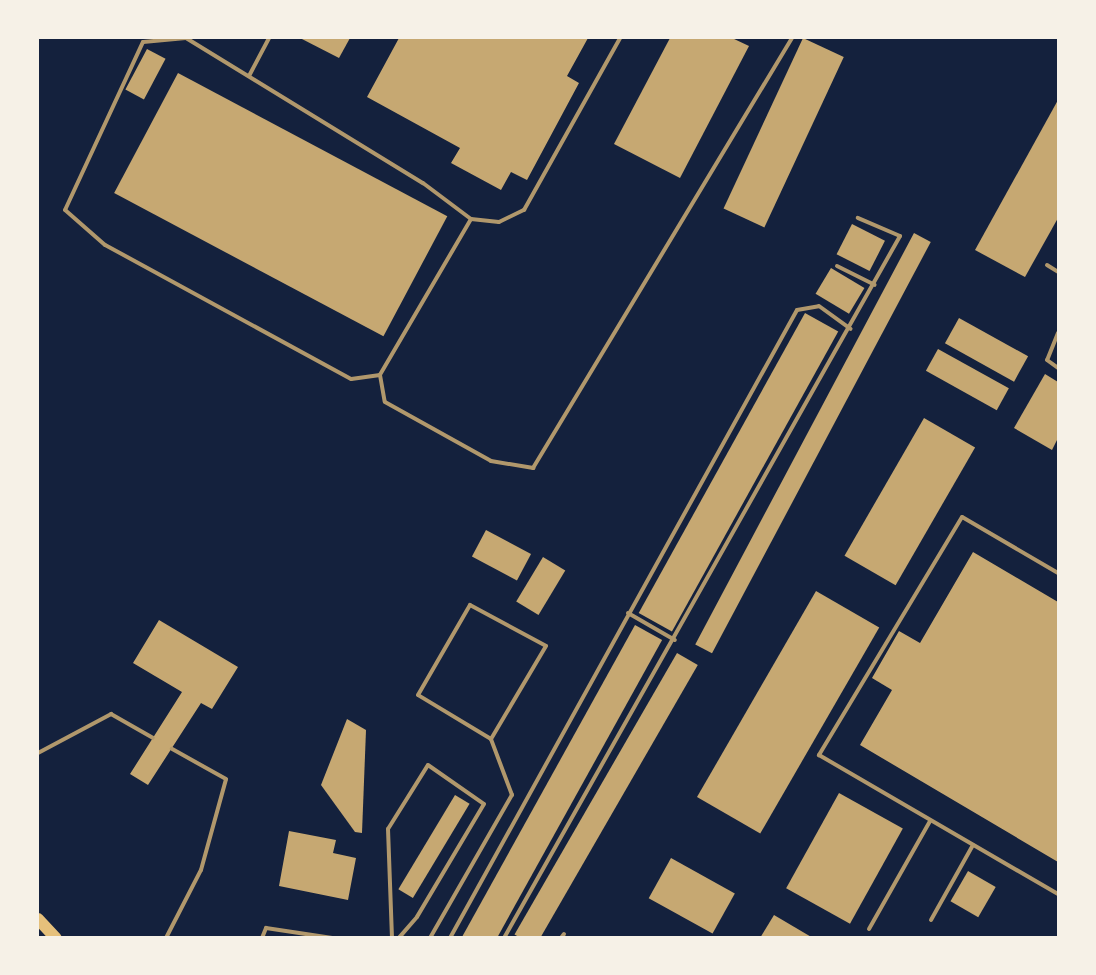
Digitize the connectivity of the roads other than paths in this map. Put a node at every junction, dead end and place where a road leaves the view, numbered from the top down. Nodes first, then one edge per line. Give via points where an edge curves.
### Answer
1 (269, 38) edge
2 (620, 38) edge
3 (792, 38) edge
4 (249, 76) junction
5 (858, 218) dead end
6 (471, 219) junction
7 (1047, 265) dead end
8 (837, 266) dead end
9 (1059, 272) edge
10 (875, 285) junction
11 (851, 329) junction
12 (1059, 333) edge
13 (1059, 368) edge
14 (380, 375) junction
15 (1059, 573) edge
16 (628, 613) junction
17 (675, 640) junction
18 (153, 738) dead end
19 (491, 739) junction
20 (172, 749) dead end
21 (38, 753) edge
22 (930, 821) junction
23 (973, 845) junction
24 (1059, 894) edge
25 (38, 919) edge
26 (931, 920) dead end
27 (869, 929) dead end
28 (57, 938) edge
29 (166, 938) edge
30 (262, 938) edge
31 (332, 938) edge
32 (392, 938) edge
33 (399, 938) edge
34 (430, 938) edge
35 (450, 938) edge
36 (504, 938) edge

1 - 4 lane
2 - 6 lane via 524,210 499,222
3 - 14 lane via 533,468 491,461 385,402
4 - 6 lane via 423,183
4 - 14 lane via 186,38 143,42 65,210 105,245 351,379
5 - 10 lane via 900,236
6 - 14 lane
7 - 9 lane
8 - 10 lane
10 - 11 lane
11 - 16 lane via 819,306 797,310
11 - 17 lane
12 - 13 lane via 1047,360
15 - 22 lane via 962,517 819,755
16 - 17 lane
16 - 35 lane
17 - 36 lane
18 - 21 lane via 111,714
19 - 19 lane via 546,646 470,605 418,695
19 - 34 lane via 512,795
20 - 29 lane via 226,779 201,870
22 - 23 lane
22 - 27 lane
23 - 24 lane
23 - 26 lane
25 - 28 main road
30 - 31 lane via 266,928
32 - 33 lane via 388,829 428,765 484,804 417,917

